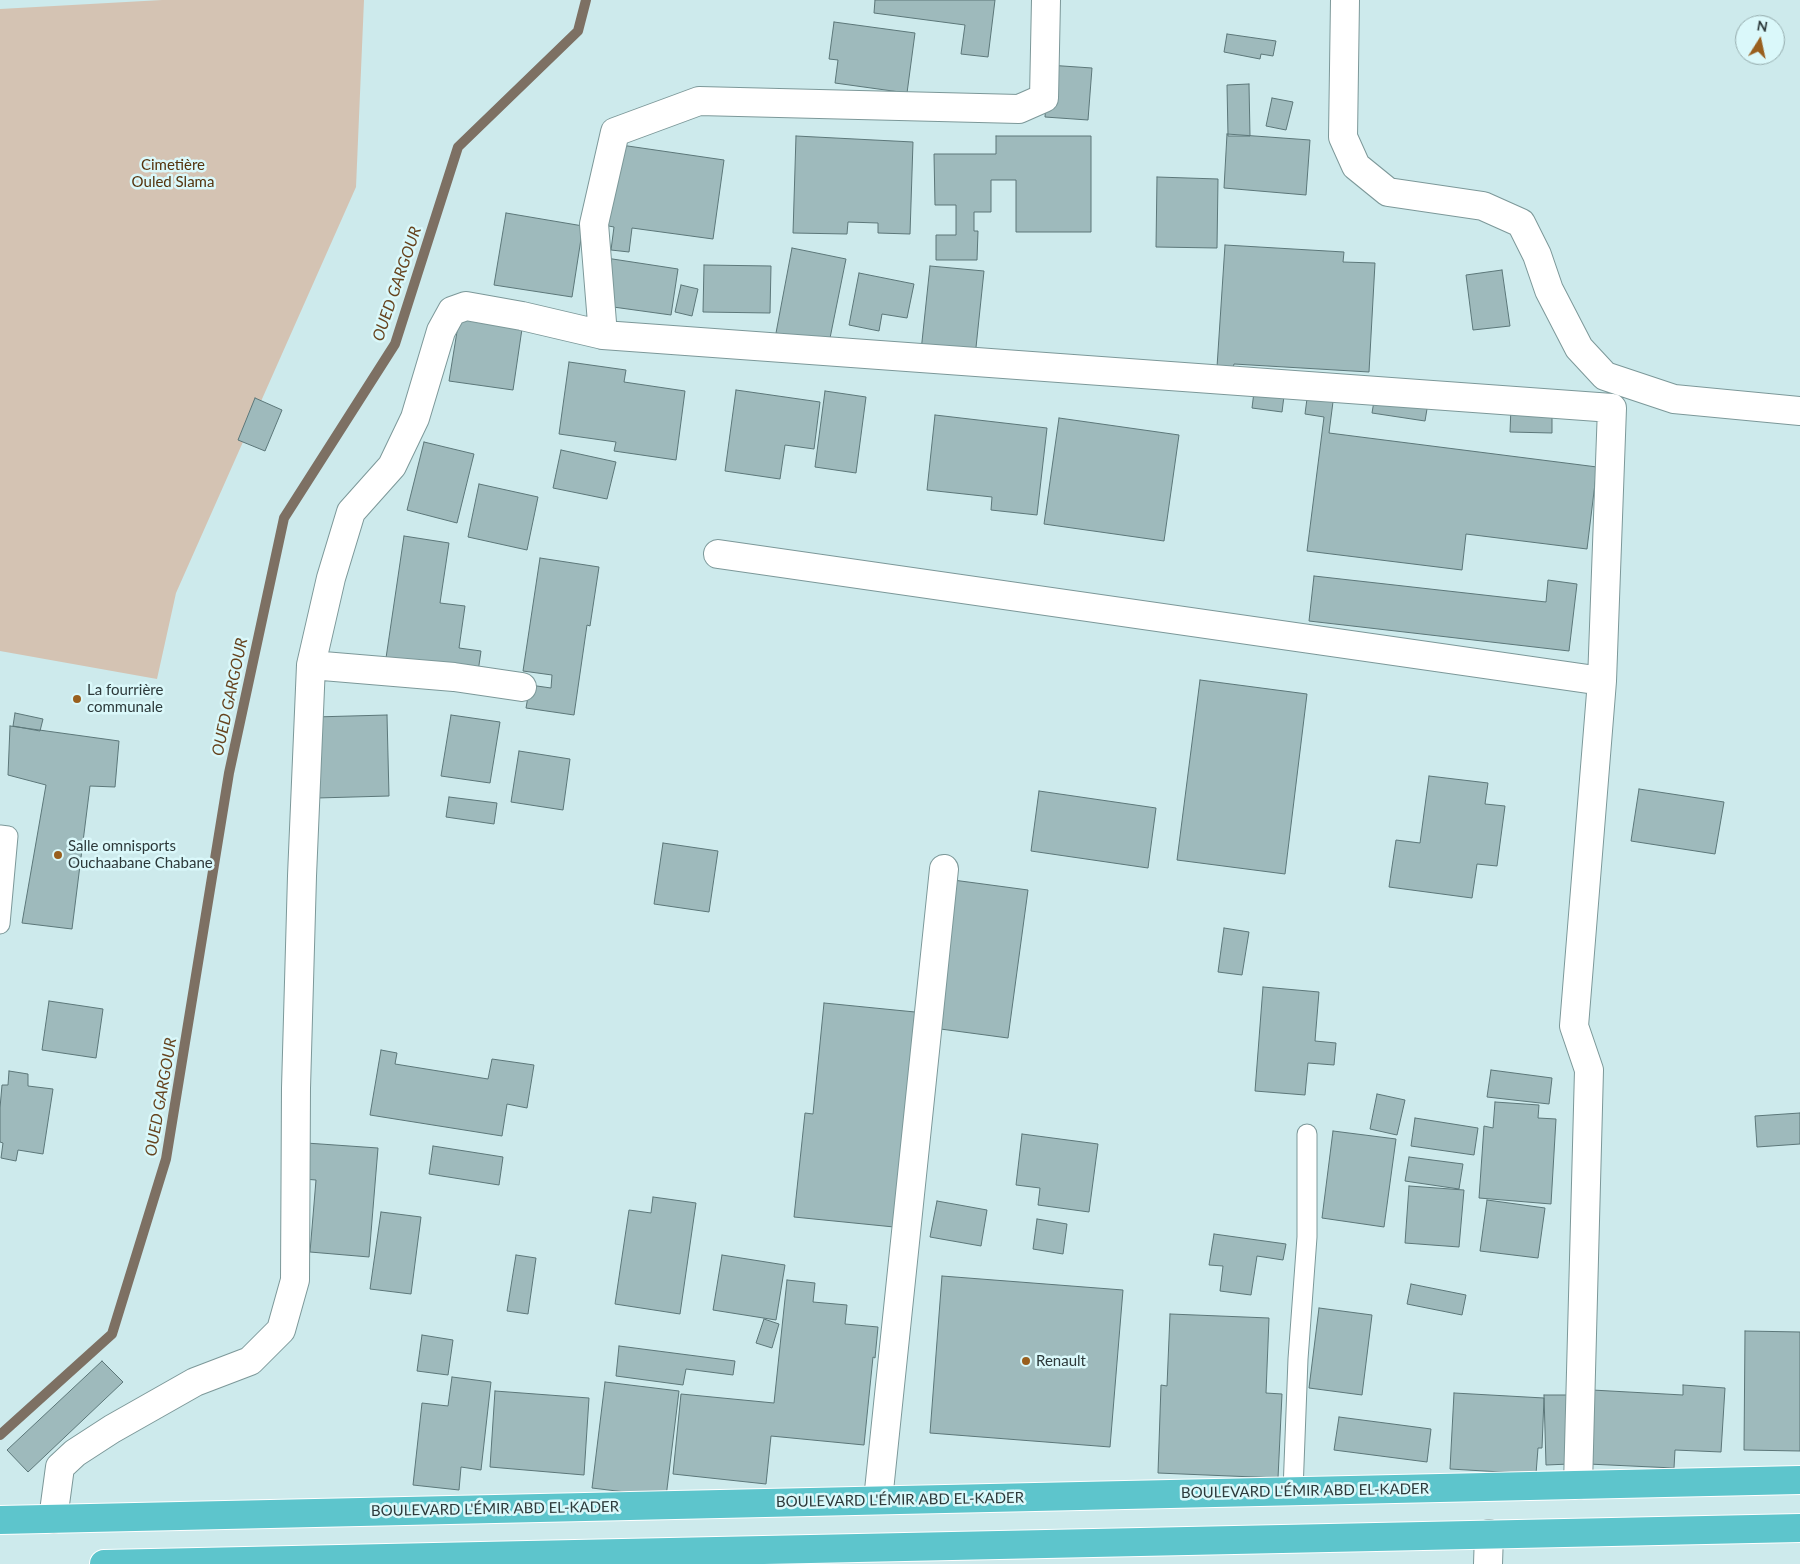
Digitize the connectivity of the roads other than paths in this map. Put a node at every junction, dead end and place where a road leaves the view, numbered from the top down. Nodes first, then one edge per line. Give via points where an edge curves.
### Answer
1 (1046, 0) edge
2 (1345, 0) edge
3 (604, 335) junction
4 (1800, 411) edge
5 (718, 554) dead end
6 (311, 665) junction
7 (1602, 681) junction
8 (522, 687) dead end
9 (0, 835) edge
10 (944, 869) dead end
11 (0, 924) edge
12 (1307, 1134) dead end
13 (1800, 1480) edge
14 (1578, 1485) junction
15 (1293, 1491) junction
16 (878, 1500) junction
17 (53, 1519) junction
18 (0, 1520) edge
19 (1800, 1528) edge
20 (1489, 1534) junction
21 (104, 1564) edge
22 (1488, 1564) edge

1 - 3 street via 1044,98 1019,109 699,101 616,132 594,224
2 - 4 street via 1343,137 1356,166 1388,192 1483,206 1521,223 1549,290 1579,348 1605,376 1674,399
3 - 6 street via 466,306 452,311 440,331 415,418 392,466 351,512 331,578
3 - 7 street via 1612,408
5 - 7 street
6 - 8 street via 454,677
6 - 17 street via 296,1088 295,1280 281,1330 250,1361 195,1382 75,1453 60,1467
7 - 14 street via 1574,1026 1589,1070
9 - 11 lane via 8,836
10 - 16 street
12 - 15 lane via 1307,1237
13 - 14 highway, BOULEVARD L'ÉMIR ABD EL-KADER
14 - 15 highway, BOULEVARD L'ÉMIR ABD EL-KADER
15 - 16 highway, BOULEVARD L'ÉMIR ABD EL-KADER
16 - 17 highway, BOULEVARD L'ÉMIR ABD EL-KADER
17 - 18 highway, BOULEVARD L'ÉMIR ABD EL-KADER
19 - 20 highway
20 - 21 highway
20 - 22 street

